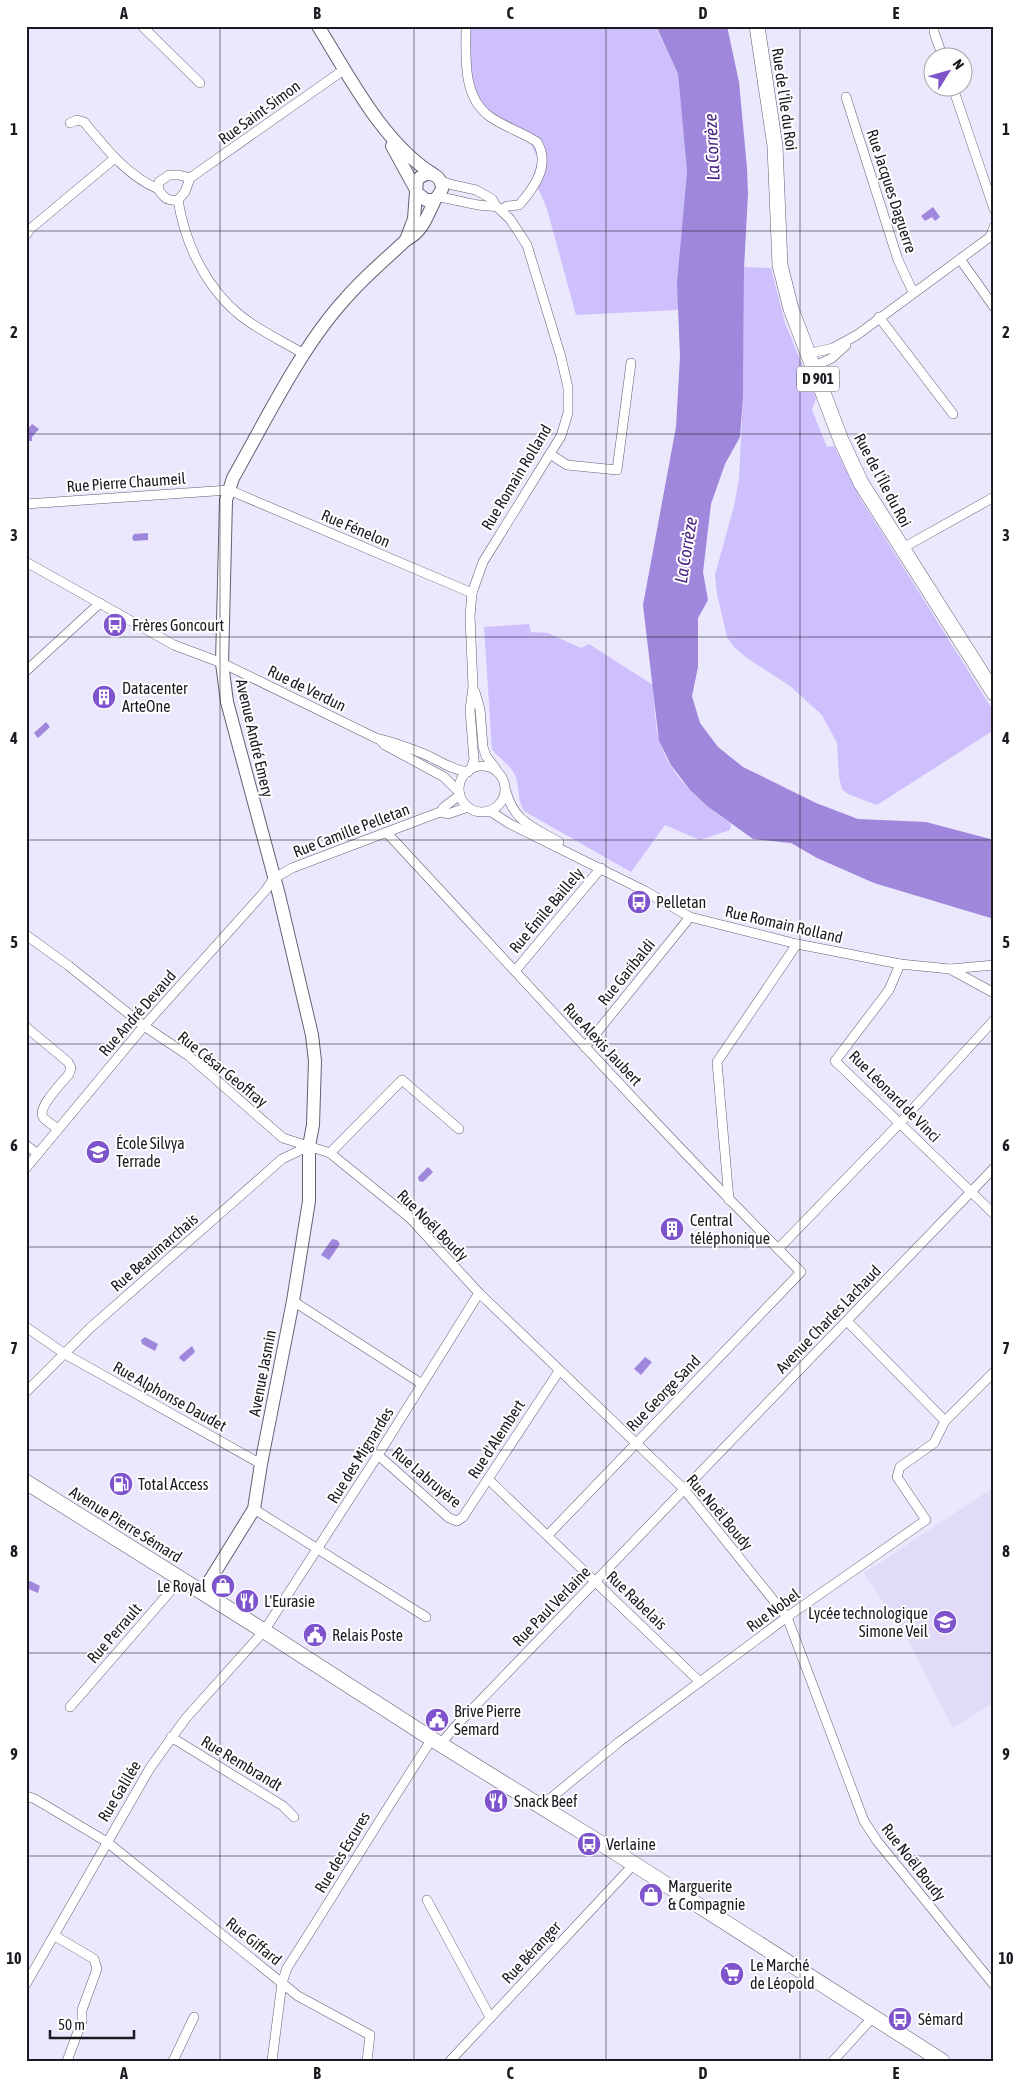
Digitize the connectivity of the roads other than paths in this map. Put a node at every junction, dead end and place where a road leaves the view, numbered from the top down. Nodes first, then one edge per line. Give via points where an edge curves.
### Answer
1 (142, 26) edge
2 (318, 26) edge
3 (466, 26) edge
4 (758, 26) edge
5 (934, 26) edge
6 (940, 48) edge
7 (345, 68) junction
8 (200, 83) dead end
9 (846, 97) dead end
10 (956, 98) edge
11 (70, 123) dead end
12 (388, 134) junction
13 (115, 158) junction
14 (437, 177) junction
15 (190, 178) junction
16 (158, 189) junction
17 (416, 190) junction
18 (436, 198) junction
19 (178, 200) junction
20 (499, 208) junction
21 (994, 209) edge
22 (994, 227) edge
23 (26, 235) edge
24 (406, 240) junction
25 (960, 259) junction
26 (913, 292) junction
27 (994, 307) edge
28 (879, 317) junction
29 (857, 335) junction
30 (304, 354) junction
31 (810, 360) junction
32 (631, 363) dead end
33 (953, 414) dead end
34 (550, 454) junction
35 (229, 490) junction
36 (994, 497) edge
37 (26, 504) edge
38 (901, 549) junction
39 (26, 562) edge
40 (472, 593) junction
41 (100, 603) junction
42 (222, 663) junction
43 (26, 671) edge
44 (473, 687) junction
45 (994, 693) edge
46 (378, 739) junction
47 (469, 770) junction
48 (497, 771) junction
49 (506, 787) junction
50 (460, 793) junction
51 (468, 807) junction
52 (490, 811) junction
53 (440, 812) junction
54 (387, 833) junction
55 (577, 856) junction
56 (601, 868) junction
57 (273, 879) junction
58 (690, 917) junction
59 (26, 935) edge
60 (796, 944) junction
61 (900, 964) junction
62 (994, 965) edge
63 (950, 969) junction
64 (515, 971) junction
65 (994, 994) edge
66 (994, 1020) edge
67 (144, 1026) junction
68 (26, 1027) edge
69 (585, 1047) junction
70 (900, 1123) junction
71 (58, 1129) junction
72 (459, 1129) dead end
73 (26, 1145) edge
74 (309, 1146) junction
75 (330, 1153) junction
76 (38, 1154) junction
77 (26, 1168) edge
78 (994, 1168) edge
79 (971, 1192) junction
80 (729, 1200) junction
81 (994, 1214) edge
82 (778, 1249) junction
83 (801, 1272) joint
84 (479, 1293) junction
85 (293, 1301) junction
86 (847, 1322) junction
87 (26, 1327) edge
88 (65, 1354) junction
89 (559, 1371) junction
90 (994, 1372) edge
91 (422, 1384) junction
92 (26, 1392) edge
93 (945, 1421) junction
94 (636, 1443) junction
95 (378, 1455) junction
96 (261, 1464) junction
97 (488, 1479) junction
98 (26, 1482) edge
99 (684, 1490) junction
100 (254, 1509) junction
101 (457, 1521) joint
102 (548, 1535) junction
103 (317, 1550) junction
104 (181, 1579) junction
105 (596, 1582) junction
106 (202, 1593) junction
107 (426, 1617) dead end
108 (787, 1617) junction
109 (264, 1631) junction
110 (700, 1682) junction
111 (70, 1706) dead end
112 (171, 1737) junction
113 (436, 1742) junction
114 (26, 1796) edge
115 (540, 1806) junction
116 (294, 1816) dead end
117 (107, 1842) junction
118 (634, 1864) junction
119 (427, 1900) dead end
120 (55, 1936) junction
121 (282, 1983) junction
122 (26, 1984) edge
123 (994, 1985) edge
124 (194, 2017) dead end
125 (490, 2017) junction
126 (873, 2017) junction
127 (67, 2061) edge
128 (173, 2061) edge
129 (272, 2061) edge
130 (366, 2061) edge
131 (450, 2061) edge
132 (833, 2061) edge
133 (942, 2061) edge

1 - 8 street
2 - 7 street
3 - 20 street via 468,77 478,105 489,116 537,142 541,154 540,176 530,193 519,206
4 - 31 main road, Rue de l'Île du Roi / D 901 via 775,146 780,265 791,309
5 - 6 street
7 - 12 street
7 - 15 street, Rue Saint-Simon
9 - 26 street, Rue Jacques Daguerre via 898,260
10 - 21 street
11 - 13 street via 84,122
12 - 14 street
12 - 17 street
13 - 16 street via 136,178
13 - 23 street
14 - 17 street via 428,174 420,177
14 - 18 street via 442,189
14 - 20 street, Rue Romain Rolland via 449,184 480,192
15 - 16 street via 169,175 159,182
15 - 19 street
16 - 19 street via 164,198
17 - 18 street via 422,199
17 - 24 street, Avenue André Emery via 414,219
18 - 20 street
18 - 24 street, Avenue André Emery via 422,227
19 - 30 street via 192,251 222,297 244,318
20 - 34 street, Rue Romain Rolland via 528,245 566,373 568,413 561,436
22 - 25 street via 990,237
24 - 30 street, Avenue André Emery via 346,297
25 - 26 street
25 - 27 street
26 - 28 street
28 - 29 street
28 - 33 street
29 - 31 street
29 - 31 street via 832,358
30 - 35 street, Avenue André Emery
31 - 38 main road, Rue de l'Île du Roi / D 901 via 861,483
32 - 34 street via 618,470 567,465
34 - 40 street, Rue Romain Rolland via 483,562
35 - 37 street, Rue Pierre Chaumeil
35 - 40 street, Rue Fénelon
35 - 42 street, Avenue André Emery via 226,500
36 - 38 street
38 - 45 main road, Rue de l'Île du Roi / D 901
39 - 41 street, Rue de Verdun
40 - 44 street, Rue Romain Rolland
41 - 42 street, Rue de Verdun via 174,644
41 - 43 street
42 - 46 street, Rue de Verdun
42 - 57 street, Avenue André Emery via 227,702
44 - 47 street, Rue Romain Rolland via 470,710 474,760
44 - 48 street, Rue Romain Rolland via 480,709 483,747
46 - 47 street, Rue de Verdun via 389,740 456,771
46 - 50 street, Rue de Verdun via 444,777
47 - 48 street via 480,766
47 - 50 street via 460,783
48 - 49 street
49 - 52 street via 500,804
49 - 55 street, Rue Romain Rolland via 516,816
50 - 51 street
50 - 53 street, Rue Camille Pelletan
51 - 52 street via 476,812
51 - 53 street, Rue Camille Pelletan via 448,814
52 - 55 street, Rue Romain Rolland
53 - 54 street, Rue Camille Pelletan
54 - 57 street, Rue Camille Pelletan via 292,868
54 - 64 street, Rue Alexis Jaubert
55 - 56 street, Rue Romain Rolland
56 - 58 street, Rue Romain Rolland
56 - 64 street, Rue Émile Baillely
57 - 67 street, Rue André Devaud
57 - 74 street, Avenue André Emery via 312,1035 315,1061 313,1125
58 - 60 street, Rue Romain Rolland
58 - 69 street, Rue Garibaldi
59 - 67 street, Rue César Geoffray
60 - 61 street, Rue Romain Rolland
60 - 80 street via 717,1062
61 - 63 street, Rue Romain Rolland
61 - 70 street, Rue Léonard de Vinci via 889,990 835,1061
62 - 63 street
63 - 65 street, Rue Romain Rolland
64 - 69 street, Rue Alexis Jaubert
66 - 70 street
67 - 71 street, Rue André Devaud
67 - 74 street, Rue César Geoffray via 189,1056 283,1138
68 - 71 street via 71,1068 42,1111 43,1117
69 - 80 street, Rue Alexis Jaubert
70 - 79 street, Rue Léonard de Vinci
70 - 82 street
71 - 76 street, Rue André Devaud
72 - 75 street via 402,1080
73 - 76 street
74 - 75 street, Rue Noël Boudy
74 - 85 street, Avenue Jasmin via 309,1201
74 - 88 street, Rue Beaumarchais via 282,1159 90,1328
75 - 84 street, Rue Noël Boudy via 410,1218
76 - 77 street, Rue André Devaud
78 - 79 street, Avenue Charles Lachaud
79 - 81 street, Rue Léonard de Vinci
79 - 86 street, Avenue Charles Lachaud
80 - 82 street, Rue Alexis Jaubert
82 - 83 street, Rue Alexis Jaubert
83 - 94 street, Rue George Sand
84 - 89 street, Rue Noël Boudy
84 - 91 street, Rue des Mignardes
85 - 91 street
85 - 96 street, Avenue Jasmin
86 - 93 street
86 - 99 street, Avenue Charles Lachaud
87 - 88 street, Rue Alphonse Daudet
88 - 92 street, Rue Beaumarchais
88 - 96 street, Rue Alphonse Daudet
89 - 94 street, Rue Noël Boudy
89 - 97 street, Rue d'Alembert
90 - 93 street
91 - 95 street, Rue des Mignardes
93 - 108 street, Rue Nobel via 934,1443 900,1467 897,1477 926,1520
94 - 99 street, Rue Noël Boudy
94 - 102 street, Rue George Sand
95 - 101 street, Rue Labruyère via 449,1518
95 - 103 street, Rue des Mignardes
96 - 100 street, Avenue Jasmin
97 - 101 street, Rue d'Alembert
97 - 102 street, Rue Rabelais
98 - 104 main road, Avenue Pierre Sémard
99 - 105 street, Rue Paul Verlaine
99 - 108 street, Rue Noël Boudy
100 - 103 street
100 - 106 street, Avenue Jasmin
102 - 105 street, Rue Rabelais
103 - 107 street
103 - 109 street, Rue des Mignardes
104 - 106 main road, Avenue Pierre Sémard
104 - 111 street, Rue Perrault
105 - 110 street, Rue Rabelais
105 - 113 street, Rue Paul Verlaine
106 - 109 main road, Avenue Pierre Sémard
108 - 110 street, Rue Nobel
108 - 123 street, Rue Noël Boudy via 864,1821
109 - 112 street, Rue Galilée
109 - 113 main road, Avenue Pierre Sémard
110 - 115 street, Rue Nobel
112 - 116 street, Rue Rembrandt
112 - 117 street, Rue Galilée
113 - 115 main road, Avenue Pierre Sémard
113 - 121 street, Rue des Escures via 380,1818 288,1968
114 - 117 street, Rue Giffard
115 - 118 main road, Avenue Pierre Sémard
117 - 120 street, Rue Galilée
117 - 121 street, Rue Giffard
118 - 125 street, Rue Béranger
118 - 126 main road, Avenue Pierre Sémard
119 - 125 street
120 - 122 street, Rue Galilée
120 - 127 street via 94,1959 97,1969
121 - 129 street, Rue des Escures
121 - 130 street, Rue Giffard via 298,1996 370,2035
124 - 128 street
125 - 131 street, Rue Béranger
126 - 132 street
126 - 133 main road, Avenue Pierre Sémard

